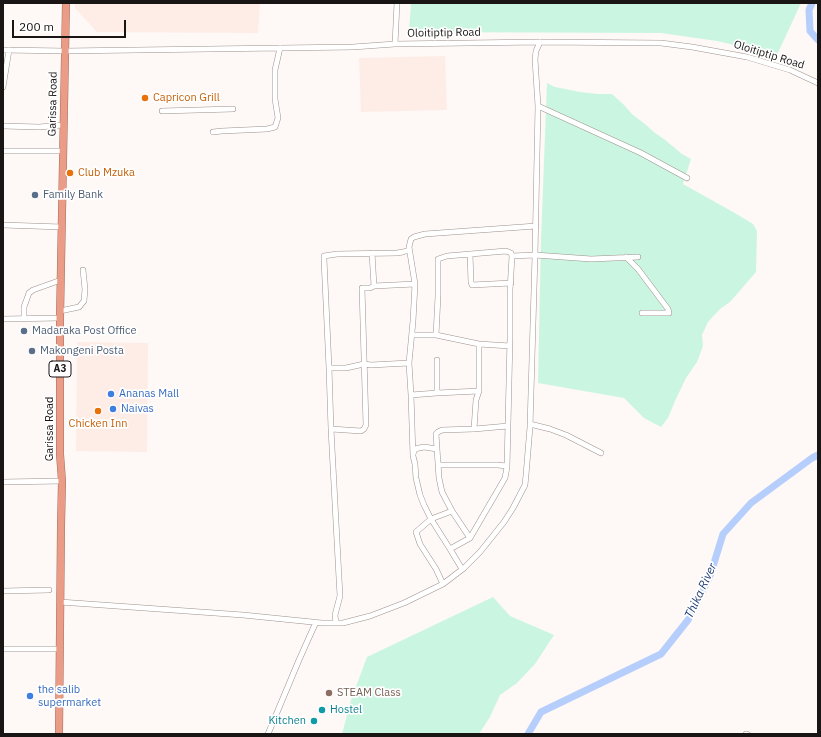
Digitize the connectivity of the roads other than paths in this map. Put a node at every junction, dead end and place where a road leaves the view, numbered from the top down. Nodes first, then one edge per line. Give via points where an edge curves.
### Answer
1 (66, 3) edge
2 (397, 3) edge
3 (540, 42) junction
4 (395, 44) junction
5 (280, 48) junction
6 (6, 50) edge
7 (65, 50) junction
8 (818, 82) edge
9 (3, 87) edge
10 (538, 106) junction
11 (233, 109) dead end
12 (162, 111) dead end
13 (3, 126) edge
14 (63, 126) junction
15 (213, 132) dead end
16 (3, 151) edge
17 (63, 151) junction
18 (687, 178) dead end
19 (3, 226) edge
20 (536, 226) junction
21 (62, 227) junction
22 (409, 250) junction
23 (372, 253) junction
24 (470, 254) junction
25 (535, 255) junction
26 (512, 256) junction
27 (626, 257) junction
28 (638, 257) dead end
29 (83, 270) dead end
30 (61, 280) junction
31 (511, 283) junction
32 (415, 284) junction
33 (374, 286) junction
34 (642, 314) dead end
35 (60, 315) junction
36 (3, 319) edge
37 (24, 319) junction
38 (412, 336) junction
39 (436, 336) junction
40 (479, 344) junction
41 (510, 346) junction
42 (437, 360) dead end
43 (409, 363) junction
44 (364, 364) junction
45 (329, 368) junction
46 (479, 391) junction
47 (437, 393) junction
48 (411, 395) junction
49 (530, 424) junction
50 (508, 426) junction
51 (331, 429) junction
52 (474, 429) junction
53 (437, 449) junction
54 (601, 453) dead end
55 (413, 456) junction
56 (438, 464) junction
57 (507, 467) junction
58 (62, 481) junction
59 (3, 482) edge
60 (452, 511) junction
61 (431, 519) junction
62 (470, 538) junction
63 (450, 549) junction
64 (462, 569) junction
65 (442, 584) junction
66 (49, 590) dead end
67 (3, 591) edge
68 (60, 602) junction
69 (316, 622) junction
70 (336, 623) junction
71 (3, 649) edge
72 (59, 649) junction
73 (58, 734) edge
74 (268, 734) edge

1 - 7 highway, Garissa Road / A3
2 - 4 street
3 - 4 street, Oloitiptip Road
3 - 8 street, Oloitiptip Road via 692,47 747,57 790,70
3 - 10 street via 535,54
4 - 5 street, Oloitiptip Road
5 - 7 street, Oloitiptip Road
5 - 15 street via 275,70 278,118 275,127
6 - 7 street, Oloitiptip Road
6 - 9 street
7 - 14 highway, Garissa Road / A3
10 - 18 street via 641,153
10 - 20 street
11 - 12 street
13 - 14 street
14 - 17 highway, Garissa Road / A3
16 - 17 street
17 - 21 highway, Garissa Road / A3
19 - 21 street
20 - 22 street via 425,234 411,240
20 - 25 street
21 - 30 highway, Garissa Road / A3
22 - 23 street
22 - 32 street
23 - 33 street
23 - 45 street via 324,256
24 - 26 street via 506,251
24 - 31 street via 472,285
24 - 39 street via 438,259
25 - 26 street
25 - 27 street via 591,259
25 - 49 street
26 - 31 street
27 - 28 street
27 - 34 street via 638,269 669,313
29 - 35 street via 84,301 78,307
30 - 35 highway, Garissa Road / A3
30 - 37 street via 29,293 24,307
31 - 41 street
32 - 33 street
32 - 38 street
33 - 44 street via 362,288
35 - 37 street
35 - 58 highway, Garissa Road / A3
36 - 37 street
38 - 39 street
38 - 43 street
39 - 40 street
40 - 41 street
40 - 46 street
41 - 50 street
42 - 47 street
43 - 44 street
43 - 48 street
44 - 45 street
44 - 51 street via 364,429
45 - 51 street
46 - 47 street
46 - 52 street
47 - 48 street
48 - 55 street
49 - 54 street via 566,435
49 - 64 street via 525,485 520,496 495,535
50 - 52 street
50 - 57 street
51 - 70 street via 340,596 335,615
52 - 53 street via 438,432
53 - 55 street via 419,448
53 - 56 street
55 - 61 street via 420,495
56 - 57 street
56 - 60 street via 442,492
57 - 62 street via 505,478
58 - 59 street
58 - 68 highway, Garissa Road / A3
60 - 61 street
60 - 62 street
61 - 63 street
61 - 65 street via 416,532
62 - 63 street
63 - 64 street
64 - 65 street
65 - 70 street via 370,616 351,622
66 - 67 street
68 - 69 street
68 - 72 highway, Garissa Road / A3
69 - 70 street
69 - 74 street
71 - 72 street
72 - 73 highway, Garissa Road / A3

